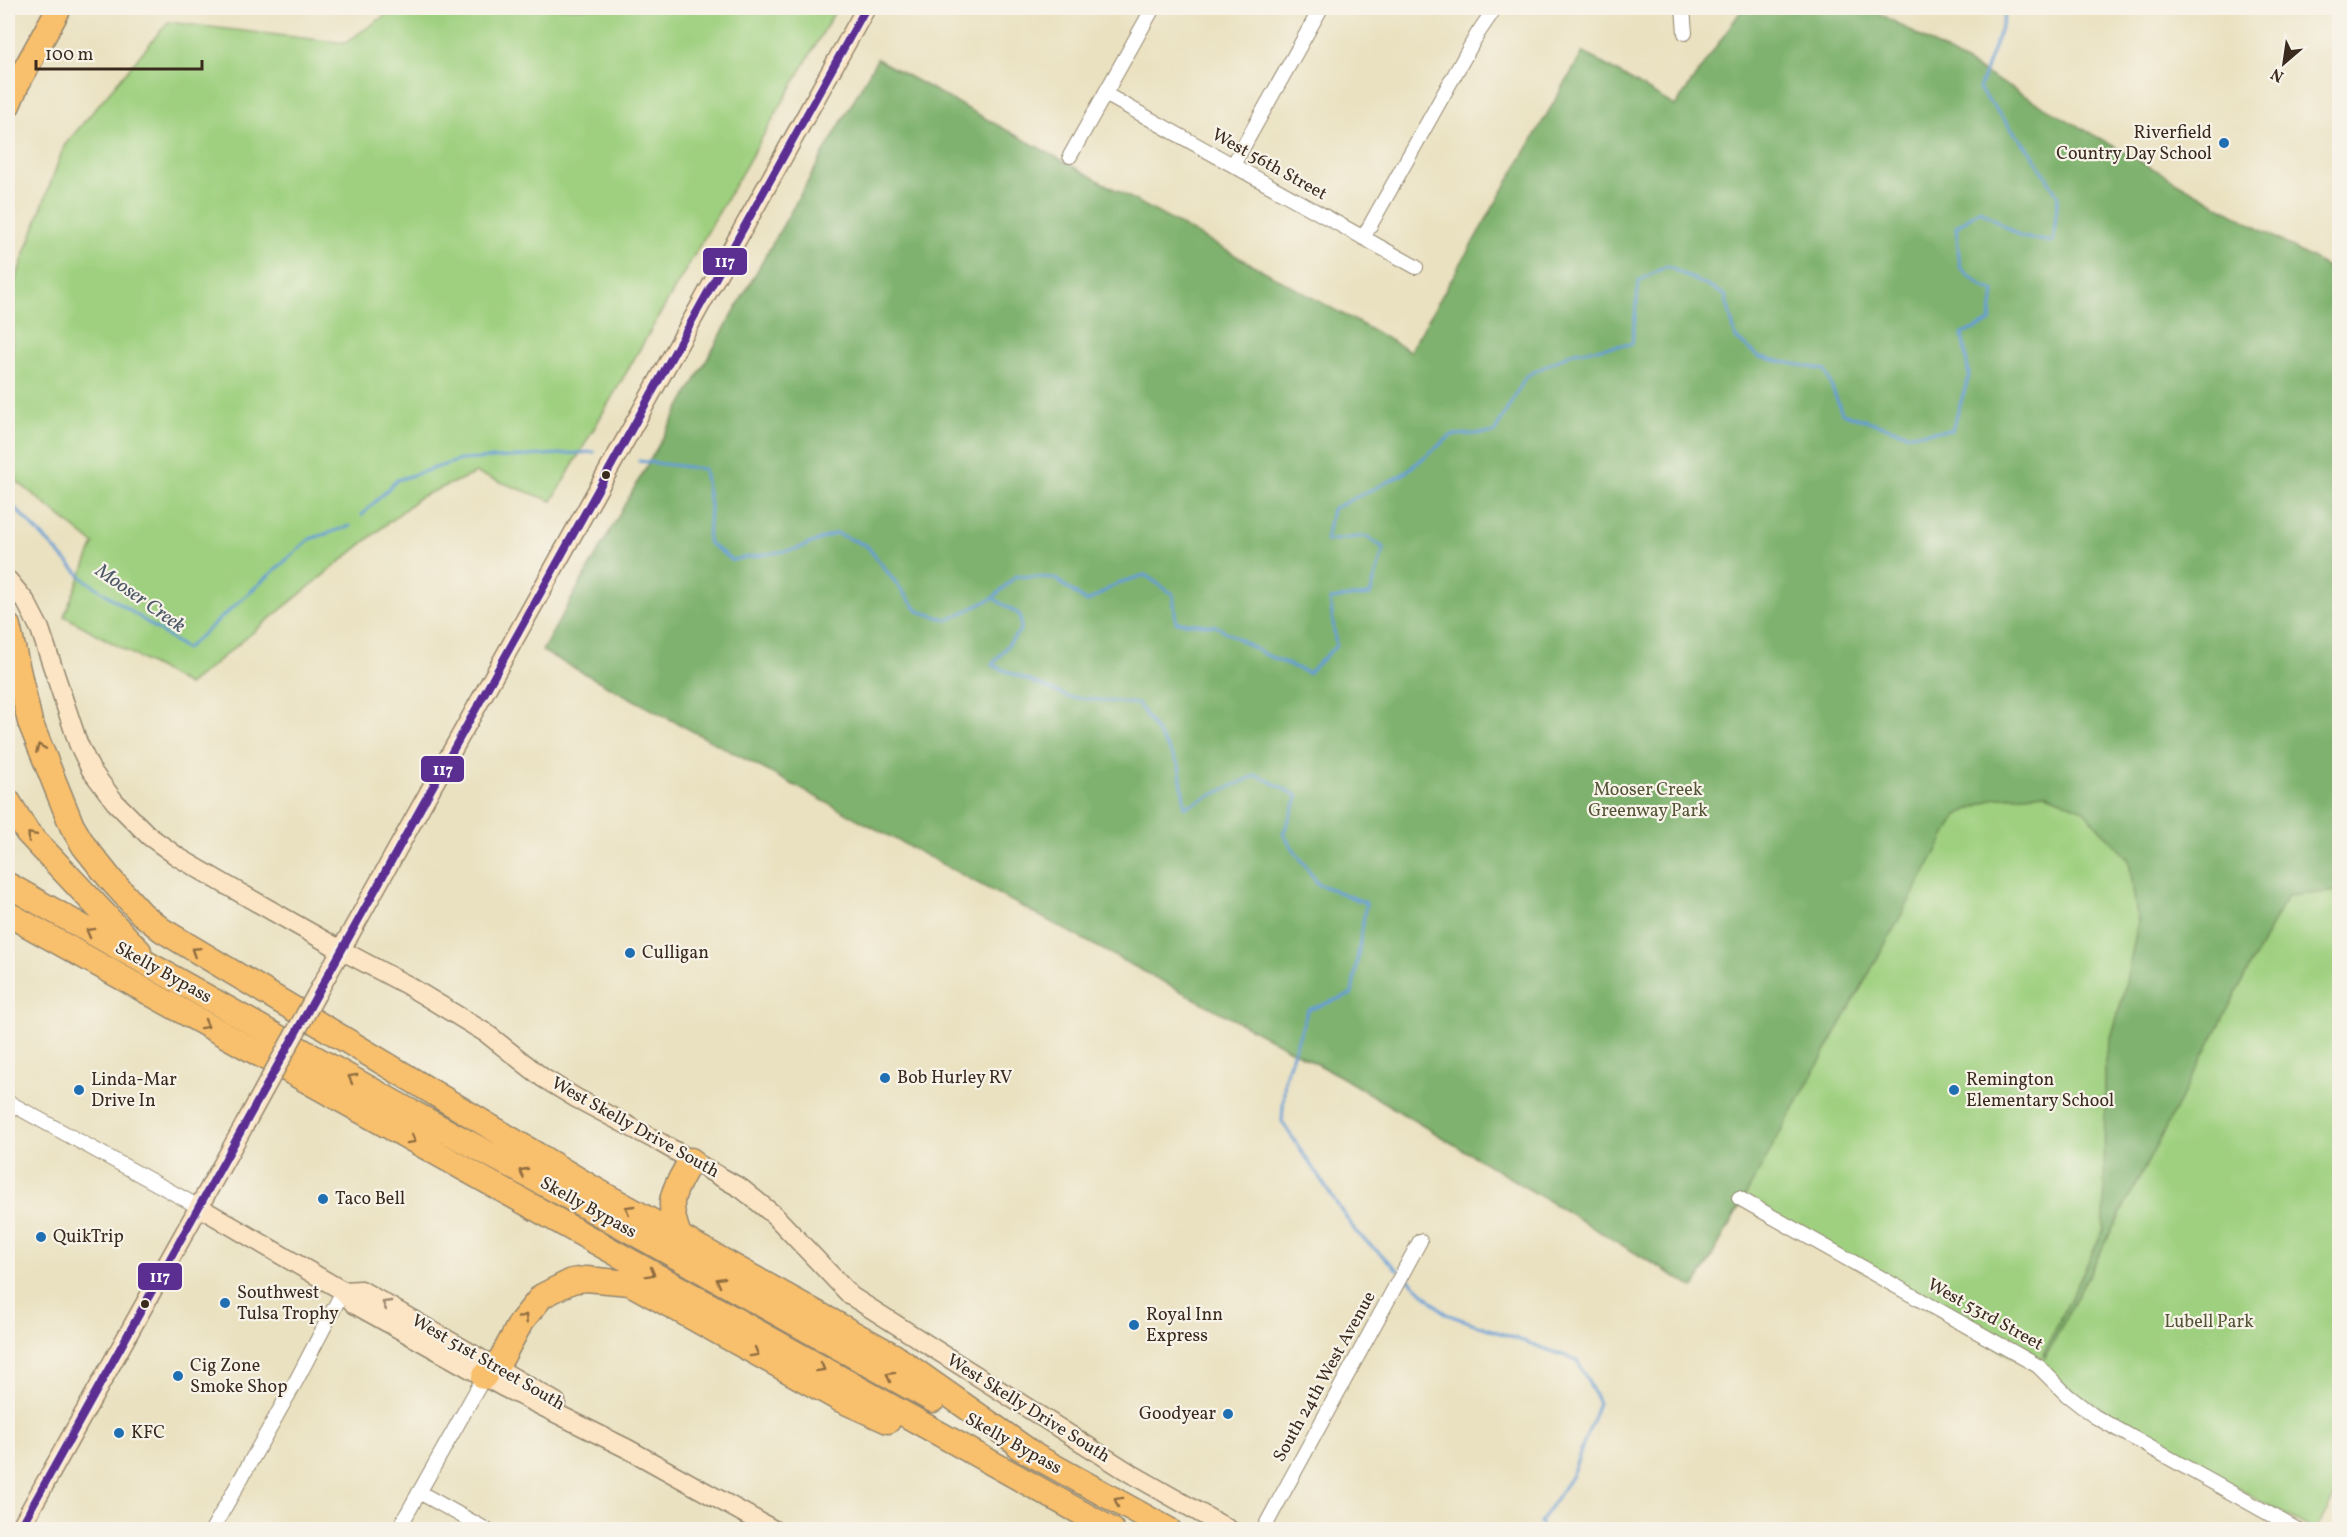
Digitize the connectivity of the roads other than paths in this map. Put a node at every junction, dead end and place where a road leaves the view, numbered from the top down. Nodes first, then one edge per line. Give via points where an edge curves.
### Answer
1 (59, 8) edge
2 (866, 8) edge
3 (1153, 8) edge
4 (1321, 8) edge
5 (1495, 8) edge
6 (1683, 8) edge
7 (1685, 33) dead end
8 (1105, 94) junction
9 (8, 105) edge
10 (1070, 156) dead end
11 (1233, 165) junction
12 (1363, 238) junction
13 (1416, 267) dead end
14 (8, 580) edge
15 (8, 626) edge
16 (8, 801) edge
17 (8, 885) edge
18 (8, 914) edge
19 (342, 950) junction
20 (155, 968) junction
21 (8, 1102) edge
22 (691, 1160) junction
23 (1738, 1198) dead end
24 (199, 1207) junction
25 (680, 1238) junction
26 (1420, 1241) dead end
27 (344, 1291) junction
28 (488, 1371) junction
29 (1033, 1454) junction
30 (1020, 1478) junction
31 (419, 1492) junction
32 (19, 1530) edge
33 (212, 1530) edge
34 (398, 1530) edge
35 (487, 1530) edge
36 (774, 1530) edge
37 (1112, 1530) edge
38 (1169, 1530) edge
39 (1230, 1530) edge
40 (1263, 1530) edge
41 (2298, 1530) edge

1 - 9 highway
2 - 19 street
3 - 8 street
4 - 11 street
5 - 12 street
6 - 7 street
8 - 10 street
8 - 11 street, West 56th Street
11 - 12 street, West 56th Street
12 - 13 street, West 56th Street
14 - 19 street, West Skelly Drive South via 26,602 40,629 78,743 91,770 115,802 149,836 178,857
25 -> 15 highway via 162,930 142,914 84,846 61,803 30,722
20 -> 16 highway via 27,832
20 -> 17 highway, Skelly Bypass
18 -> 30 highway, Skelly Bypass
19 - 22 street, West Skelly Drive South via 486,1033 543,1078 576,1098
19 - 24 street, bridge
29 -> 20 highway, Skelly Bypass
21 - 24 street, West 51st Street South
22 - 25 highway via 670,1203
22 - 39 street, West Skelly Drive South via 759,1202 851,1296 1130,1473
23 - 41 street, West 53rd Street via 2038,1365 2094,1416
24 - 27 street, West 51st Street South
24 - 32 street
25 - 29 highway via 894,1356
26 - 40 street, South 24th West Avenue
27 - 28 street, West 51st Street South via 354,1304
27 - 33 street
28 -> 30 highway via 500,1361 521,1322 542,1296 572,1281 630,1283 838,1399
28 - 31 street
28 - 36 street, West 51st Street South via 592,1433
38 -> 29 highway, Skelly Bypass
30 - 37 highway, Skelly Bypass
31 - 34 street
31 - 35 street

